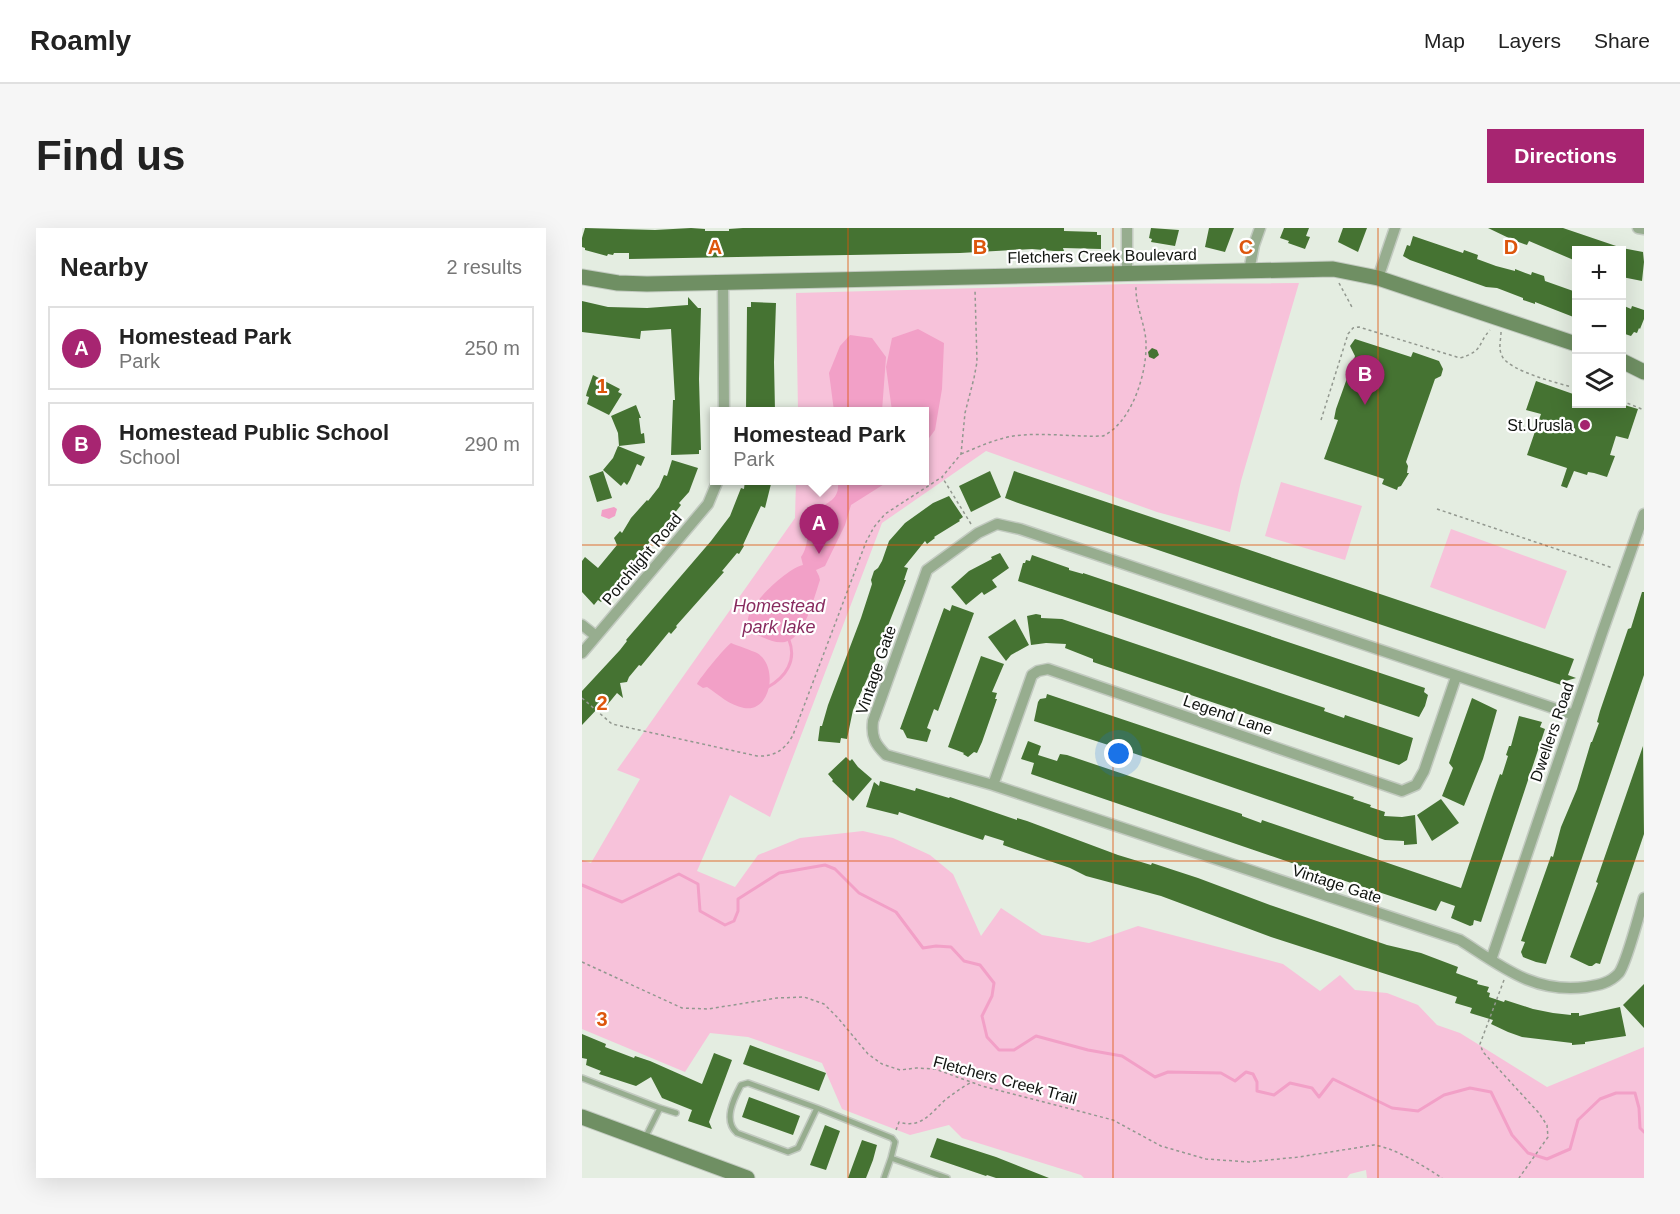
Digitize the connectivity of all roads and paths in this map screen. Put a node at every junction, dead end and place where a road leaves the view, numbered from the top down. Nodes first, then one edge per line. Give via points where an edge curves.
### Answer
1 (1127, 228) edge
2 (1260, 228) edge
3 (1395, 228) edge
4 (1638, 228) edge
5 (1644, 230) edge
6 (1249, 271) junction
7 (582, 277) edge
8 (975, 277) junction
9 (1132, 278) junction
10 (1378, 278) junction
11 (723, 282) junction
12 (1339, 282) dead end
13 (1353, 309) dead end
14 (1493, 329) dead end
15 (1499, 329) dead end
16 (1572, 343) edge
17 (1626, 364) edge
18 (1644, 372) edge
19 (1572, 387) edge
20 (1626, 403) edge
21 (724, 407) edge
22 (1644, 410) edge
23 (1321, 420) dead end
24 (961, 454) junction
25 (942, 477) junction
26 (716, 485) edge
27 (1437, 509) dead end
28 (1644, 514) edge
29 (978, 533) junction
30 (1617, 569) dead end
31 (582, 625) edge
32 (596, 636) junction
33 (582, 653) edge
34 (1456, 677) junction
35 (582, 698) edge
36 (1574, 715) junction
37 (993, 785) junction
38 (1644, 898) edge
39 (1491, 960) junction
40 (582, 962) edge
41 (1504, 979) dead end
42 (582, 1078) edge
43 (970, 1082) junction
44 (660, 1108) junction
45 (817, 1108) junction
46 (676, 1113) dead end
47 (582, 1117) edge
48 (896, 1131) dead end
49 (644, 1140) junction
50 (891, 1158) junction
51 (747, 1178) edge
52 (884, 1178) edge
53 (947, 1178) edge
54 (1442, 1178) edge
55 (1519, 1178) edge

1 - 9 street
2 - 6 street
3 - 10 street
4 - 5 street
6 - 9 street, Fletchers Creek Boulevard
6 - 10 street, Fletchers Creek Boulevard via 1333,269
7 - 11 street, Fletchers Creek Boulevard via 618,283
8 - 9 street, Fletchers Creek Boulevard
8 - 11 street, Fletchers Creek Boulevard
8 - 24 path via 976,362 964,413
9 - 24 path via 1146,346 1140,384 1132,405 1114,431 1103,436 1011,436
10 - 16 street, Fletchers Creek Boulevard
11 - 21 street
12 - 13 path
14 - 23 path via 1480,348 1460,358 1359,327 1351,328
15 - 19 path via 1505,360
17 - 18 street
20 - 22 path
24 - 25 path
25 - 29 path
25 - 35 path via 885,514 873,527 793,735 783,750 757,756 612,724
26 - 32 street, Porchlight Road via 708,504
27 - 30 path
28 - 36 street, Dwellers Road
29 - 34 street, Vintage Gate via 997,524 1020,529
29 - 37 street, Vintage Gate via 927,570 871,735 886,755
31 - 32 street
32 - 33 street, Porchlight Road
34 - 36 street, Vintage Gate
34 - 37 street, Legend Lane via 1424,771 1416,785 1402,791 1048,669 1038,670 1032,675
36 - 39 street, Dwellers Road
37 - 39 street, Vintage Gate via 1460,940
38 - 39 street, Vintage Gate via 1620,971 1608,982 1572,989 1545,986 1500,968
40 - 43 path, Fletchers Creek Trail via 682,1008 708,1009 804,997 824,1004 868,1054 882,1064 900,1070 935,1069
41 - 55 path via 1480,1044 1538,1113 1548,1137
42 - 44 lane
43 - 48 path via 921,1122 899,1122
43 - 54 path, Fletchers Creek Trail via 1113,1120 1161,1146 1206,1159 1249,1162 1374,1145
44 - 46 lane
44 - 49 lane
45 - 45 lane via 798,1148 788,1152 737,1133 729,1118 738,1091 748,1083
45 - 50 lane via 892,1138 895,1146
47 - 49 street
49 - 51 street
50 - 52 lane
50 - 53 lane

